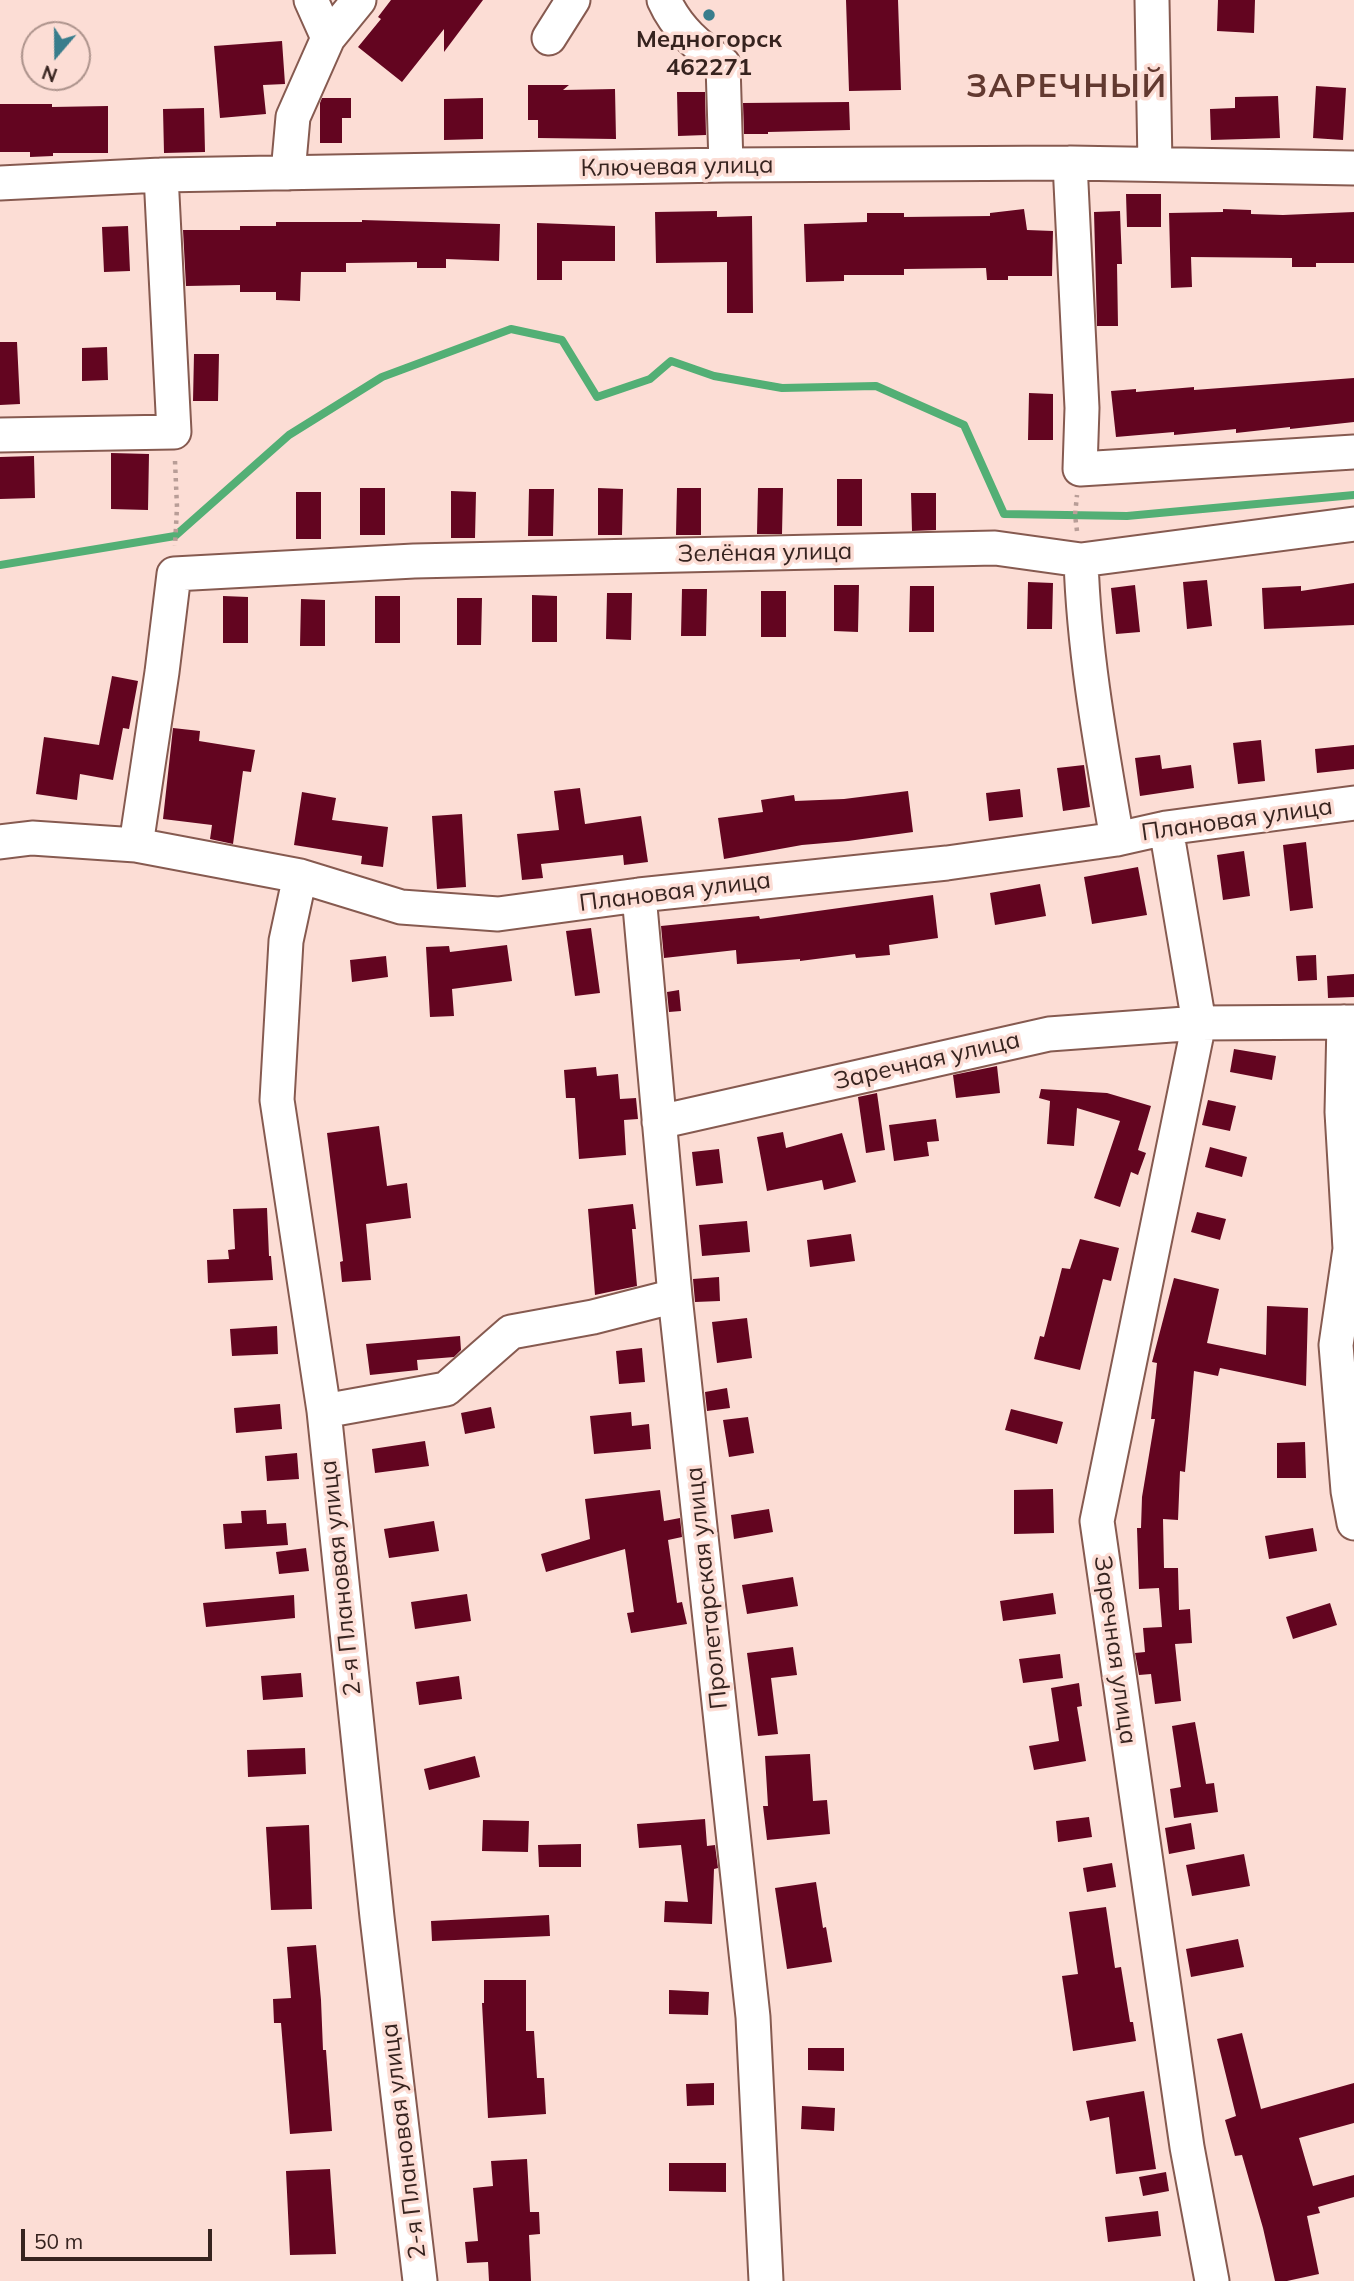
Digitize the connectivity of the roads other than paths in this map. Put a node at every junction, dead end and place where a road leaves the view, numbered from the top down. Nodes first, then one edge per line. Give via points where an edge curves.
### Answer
1 (311, 0) edge
2 (359, 0) edge
3 (573, 0) edge
4 (664, 0) edge
5 (1152, 0) edge
6 (328, 38) junction
7 (549, 38) dead end
8 (1070, 163) junction
9 (1155, 164) junction
10 (726, 165) junction
11 (1354, 168) edge
12 (288, 173) junction
13 (161, 175) junction
14 (0, 183) edge
15 (0, 435) edge
16 (1354, 452) edge
17 (1354, 524) edge
18 (1081, 560) junction
19 (1354, 803) edge
20 (1166, 828) junction
21 (1117, 839) junction
22 (0, 842) edge
23 (136, 845) junction
24 (300, 876) junction
25 (639, 895) junction
26 (1349, 1022) edge
27 (1199, 1023) junction
28 (659, 1122) junction
29 (675, 1296) junction
30 (324, 1411) junction
31 (1354, 1523) edge
32 (420, 2281) edge
33 (766, 2281) edge
34 (1212, 2281) edge

1 - 6 street
2 - 6 street
3 - 7 street
4 - 10 street via 693,42 723,64
5 - 9 street
6 - 12 street via 293,117
8 - 9 street, Ключевая улица
8 - 10 street, Ключевая улица
8 - 16 street via 1082,408 1080,469
9 - 11 street, Ключевая улица
10 - 12 street, Ключевая улица
12 - 13 street, Ключевая улица
13 - 14 street, Ключевая улица
13 - 15 street via 174,432
17 - 18 street, Зелёная улица
18 - 21 street via 1083,619
18 - 23 street, Зелёная улица via 981,548 414,561 174,574
19 - 20 street, Плановая улица
20 - 21 street, Плановая улица
20 - 27 street, Заречная улица
21 - 25 street, Плановая улица via 947,863
22 - 23 street, Плановая улица via 32,838
23 - 24 street, Плановая улица
24 - 25 street, Плановая улица via 401,907 498,914
24 - 30 street, 2-я Плановая улица via 286,941 276,1100
25 - 28 street, Пролетарская улица
26 - 27 street, Заречная улица
26 - 31 street via 1342,1112 1350,1249 1336,1345
27 - 28 street, Заречная улица via 1049,1034
27 - 34 street, Заречная улица via 1097,1521 1185,2133
28 - 29 street, Пролетарская улица
29 - 30 street via 511,1332 446,1389
29 - 33 street, Пролетарская улица via 753,2017
30 - 32 street, 2-я Плановая улица

